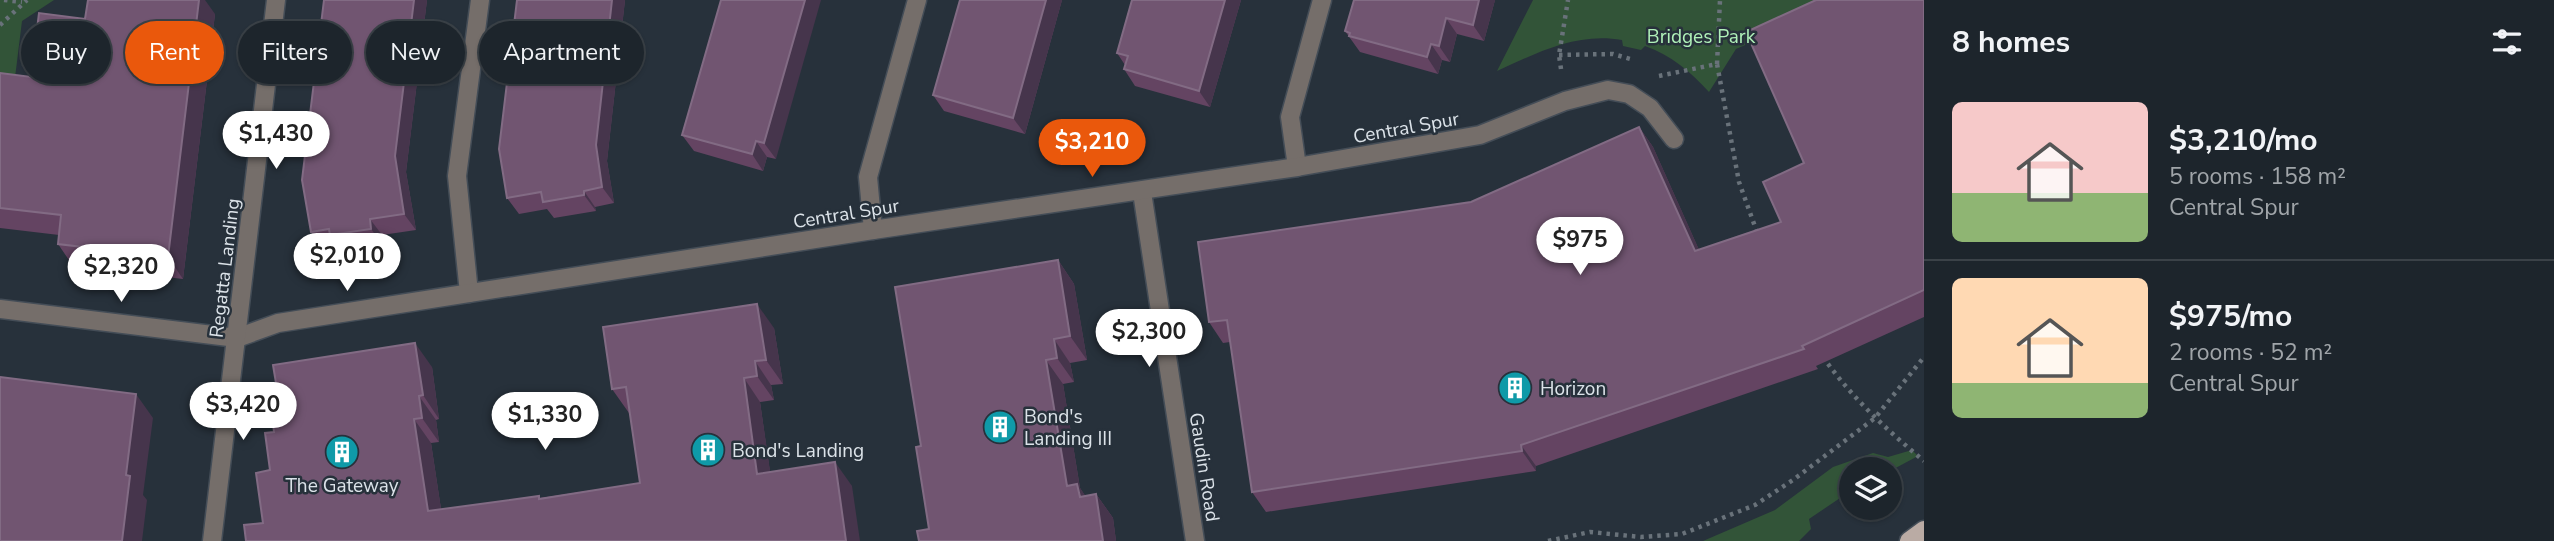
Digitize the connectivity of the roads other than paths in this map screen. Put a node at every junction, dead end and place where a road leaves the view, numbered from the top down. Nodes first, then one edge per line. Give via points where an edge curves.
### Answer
1 (276, 0) edge
2 (480, 0) edge
3 (917, 0) edge
4 (1321, 0) edge
5 (1674, 139) dead end
6 (1297, 167) junction
7 (1142, 192) junction
8 (873, 230) junction
9 (469, 293) junction
10 (0, 309) edge
11 (237, 338) junction
12 (1924, 530) edge
13 (212, 541) edge
14 (1195, 541) edge
15 (1909, 541) edge

1 - 11 street, Regatta Landing
2 - 9 street via 457,176
3 - 8 street via 868,177
4 - 6 street via 1290,117
5 - 6 street, Central Spur via 1650,108 1629,94 1608,90 1565,101 1480,135
6 - 7 street, Central Spur
7 - 8 street, Central Spur
7 - 14 street, Gaudin Road
8 - 9 street, Central Spur
9 - 11 street, Central Spur via 278,323
10 - 11 street, Central Spur
11 - 13 street, Regatta Landing
12 - 15 main road

